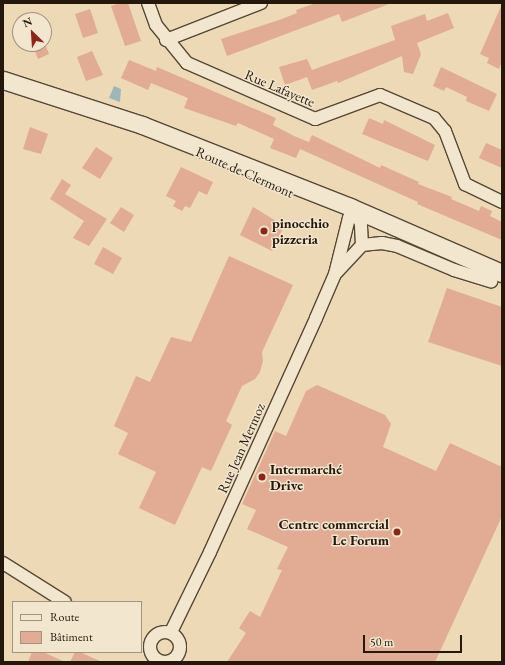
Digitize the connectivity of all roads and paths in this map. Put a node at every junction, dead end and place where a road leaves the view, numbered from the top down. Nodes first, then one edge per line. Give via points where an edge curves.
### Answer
1 (148, 3) edge
2 (261, 3) edge
3 (166, 40) junction
4 (3, 80) edge
5 (502, 202) edge
6 (356, 215) junction
7 (362, 244) junction
8 (335, 274) junction
9 (498, 280) edge
10 (3, 563) edge
11 (63, 601) edge
12 (171, 632) junction
13 (146, 642) edge
14 (176, 660) edge

1 - 3 street, Rue Lafayette via 156,25
2 - 3 street
3 - 5 street, Rue Lafayette via 187,63 198,69 315,119 380,95 434,118 445,130 465,184
4 - 6 main road, Route de Clermont via 142,125
6 - 7 street
6 - 8 street, Rue Jean Mermoz
6 - 9 main road, Route de Clermont
7 - 8 street, Rue Jean Mermoz
7 - 9 street, Route de Clermont via 382,243 397,246 454,270
8 - 12 street, Rue Jean Mermoz via 214,545
10 - 11 street
12 - 13 street via 158,633
12 - 14 street via 180,641
13 - 14 street via 154,657 167,662

